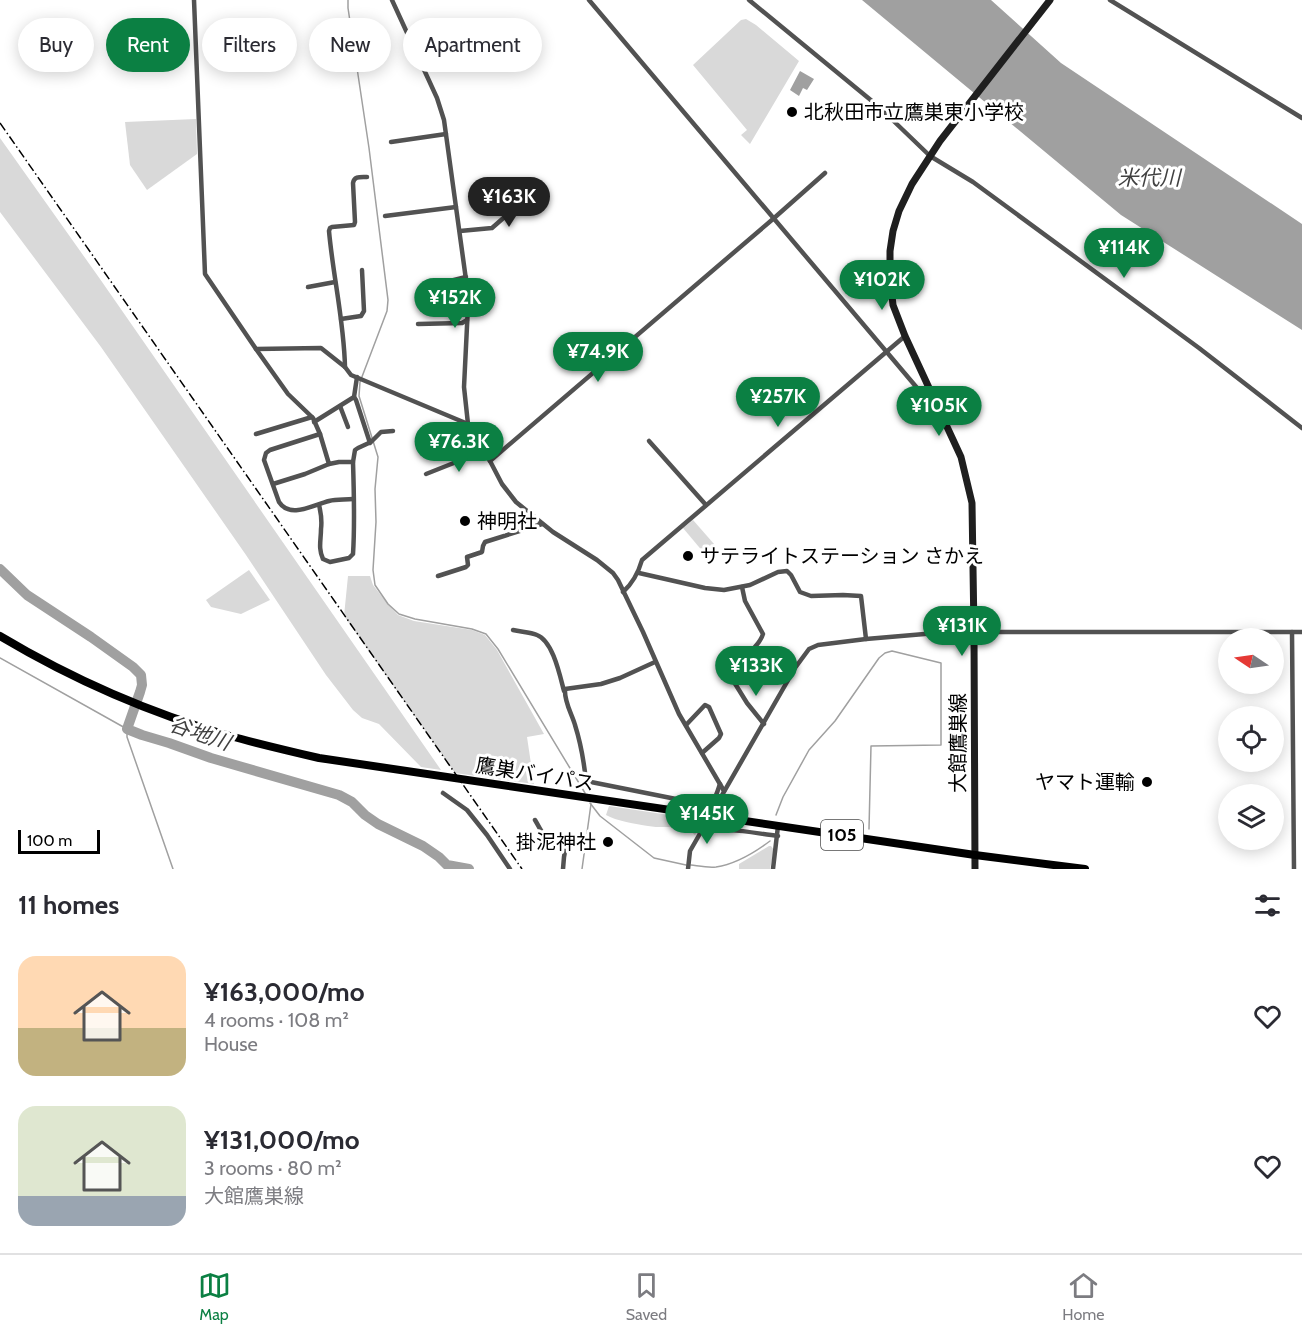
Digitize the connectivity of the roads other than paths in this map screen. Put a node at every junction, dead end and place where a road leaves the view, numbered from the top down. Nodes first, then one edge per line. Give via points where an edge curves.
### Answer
1 (194, 0) edge
2 (392, 0) edge
3 (588, 0) edge
4 (749, 0) edge
5 (1050, 0) edge
6 (1110, 0) edge
7 (1302, 118) edge
8 (446, 134) junction
9 (391, 142) dead end
10 (930, 156) junction
11 (825, 173) dead end
12 (367, 177) dead end
13 (540, 186) dead end
14 (456, 207) junction
15 (385, 216) dead end
16 (774, 219) junction
17 (460, 231) junction
18 (362, 270) dead end
19 (466, 277) junction
20 (335, 282) junction
21 (308, 287) dead end
22 (468, 314) junction
23 (341, 319) junction
24 (467, 320) junction
25 (418, 324) dead end
26 (906, 336) junction
27 (256, 349) junction
28 (887, 352) junction
29 (345, 367) junction
30 (361, 379) junction
31 (354, 397) junction
32 (340, 406) junction
33 (940, 408) junction
34 (313, 420) junction
35 (468, 424) junction
36 (348, 427) dead end
37 (1302, 428) edge
38 (393, 431) dead end
39 (256, 434) dead end
40 (320, 434) junction
41 (372, 441) junction
42 (650, 441) dead end
43 (484, 451) junction
44 (490, 461) junction
45 (353, 462) junction
46 (329, 464) junction
47 (426, 474) dead end
48 (273, 484) junction
49 (353, 499) junction
50 (319, 505) junction
51 (705, 506) junction
52 (542, 523) junction
53 (639, 573) junction
54 (438, 576) dead end
55 (742, 586) junction
56 (623, 592) junction
57 (513, 630) dead end
58 (975, 632) junction
59 (1292, 632) junction
60 (1302, 632) edge
61 (0, 636) edge
62 (866, 639) junction
63 (656, 662) junction
64 (750, 669) dead end
65 (734, 682) dead end
66 (565, 693) junction
67 (764, 724) junction
68 (686, 725) junction
69 (702, 753) junction
70 (720, 784) junction
71 (724, 791) junction
72 (443, 793) dead end
73 (711, 815) junction
74 (535, 820) dead end
75 (778, 826) junction
76 (700, 833) junction
77 (778, 836) junction
78 (975, 855) junction
79 (510, 869) edge
80 (563, 869) edge
81 (688, 869) edge
82 (773, 869) edge
83 (975, 869) edge
84 (1085, 869) edge
85 (1294, 869) edge

1 - 27 street via 205,274
2 - 8 street via 437,98
3 - 16 street
4 - 10 street via 878,106
5 - 10 main road, 大館鷹巣線
6 - 7 street
8 - 9 street
8 - 14 street
10 - 26 main road, 大館鷹巣線 via 899,211 890,251 893,305
10 - 37 street via 973,182 1124,292
11 - 16 street
12 - 20 street via 356,177 353,183 354,225 332,227 329,231
13 - 17 street via 492,228
14 - 15 street
14 - 17 street
16 - 28 street
16 - 44 street
17 - 19 street
18 - 23 street via 363,315
19 - 22 street
19 - 22 street via 438,284 433,294 445,306
20 - 21 street
20 - 23 street
22 - 24 street
23 - 29 street
24 - 25 street
24 - 35 street via 464,387
26 - 28 street
26 - 33 main road, 大館鷹巣線
27 - 29 street via 321,348
27 - 34 street via 288,394
28 - 33 street via 929,402
28 - 51 street
29 - 30 street
30 - 31 street
30 - 35 street
31 - 32 street
31 - 41 street
32 - 34 street
32 - 36 street
33 - 58 main road, 大館鷹巣線 via 961,457 972,503
34 - 39 street
34 - 40 street
35 - 43 street
38 - 41 street via 381,432
40 - 46 street
40 - 48 street via 266,453 264,460
41 - 45 street via 355,450
42 - 51 street
43 - 44 street
43 - 47 street
44 - 52 street via 516,502
45 - 46 street
45 - 49 street
46 - 48 street
48 - 50 street via 279,502 287,510
49 - 50 street
49 - 50 street via 353,554 342,561 322,559
51 - 53 street via 642,560
52 - 54 street via 485,542 482,552 467,557 466,567
52 - 56 street via 606,567
53 - 55 street via 705,588 724,590
53 - 56 street
55 - 62 street via 787,572 800,592 811,596 861,596
55 - 64 street via 745,601 763,634 750,652
56 - 63 street
57 - 66 street via 544,639
58 - 59 street
58 - 62 street
58 - 78 main road, 大館鷹巣線
59 - 60 street
59 - 85 street
61 - 73 highway, 鷹巣バイパス / 105 via 97,687 230,736 319,758
62 - 67 street via 809,649
63 - 66 street via 601,684 565,689
63 - 68 street
65 - 67 street
66 - 70 street via 584,758 586,781 705,805 714,799
67 - 71 street
68 - 69 street
68 - 69 street via 705,705 709,707 721,734
69 - 70 street
70 - 71 street
71 - 73 street
72 - 79 street via 467,810
73 - 75 highway, 鷹巣バイパス / 105
73 - 76 street
74 - 80 street via 550,841 567,840
75 - 77 street
75 - 78 highway, 鷹巣バイパス / 105
76 - 77 street via 729,830
76 - 81 street via 690,851
77 - 82 street
78 - 83 main road, 大館鷹巣線
78 - 84 highway, 鷹巣バイパス / 105

